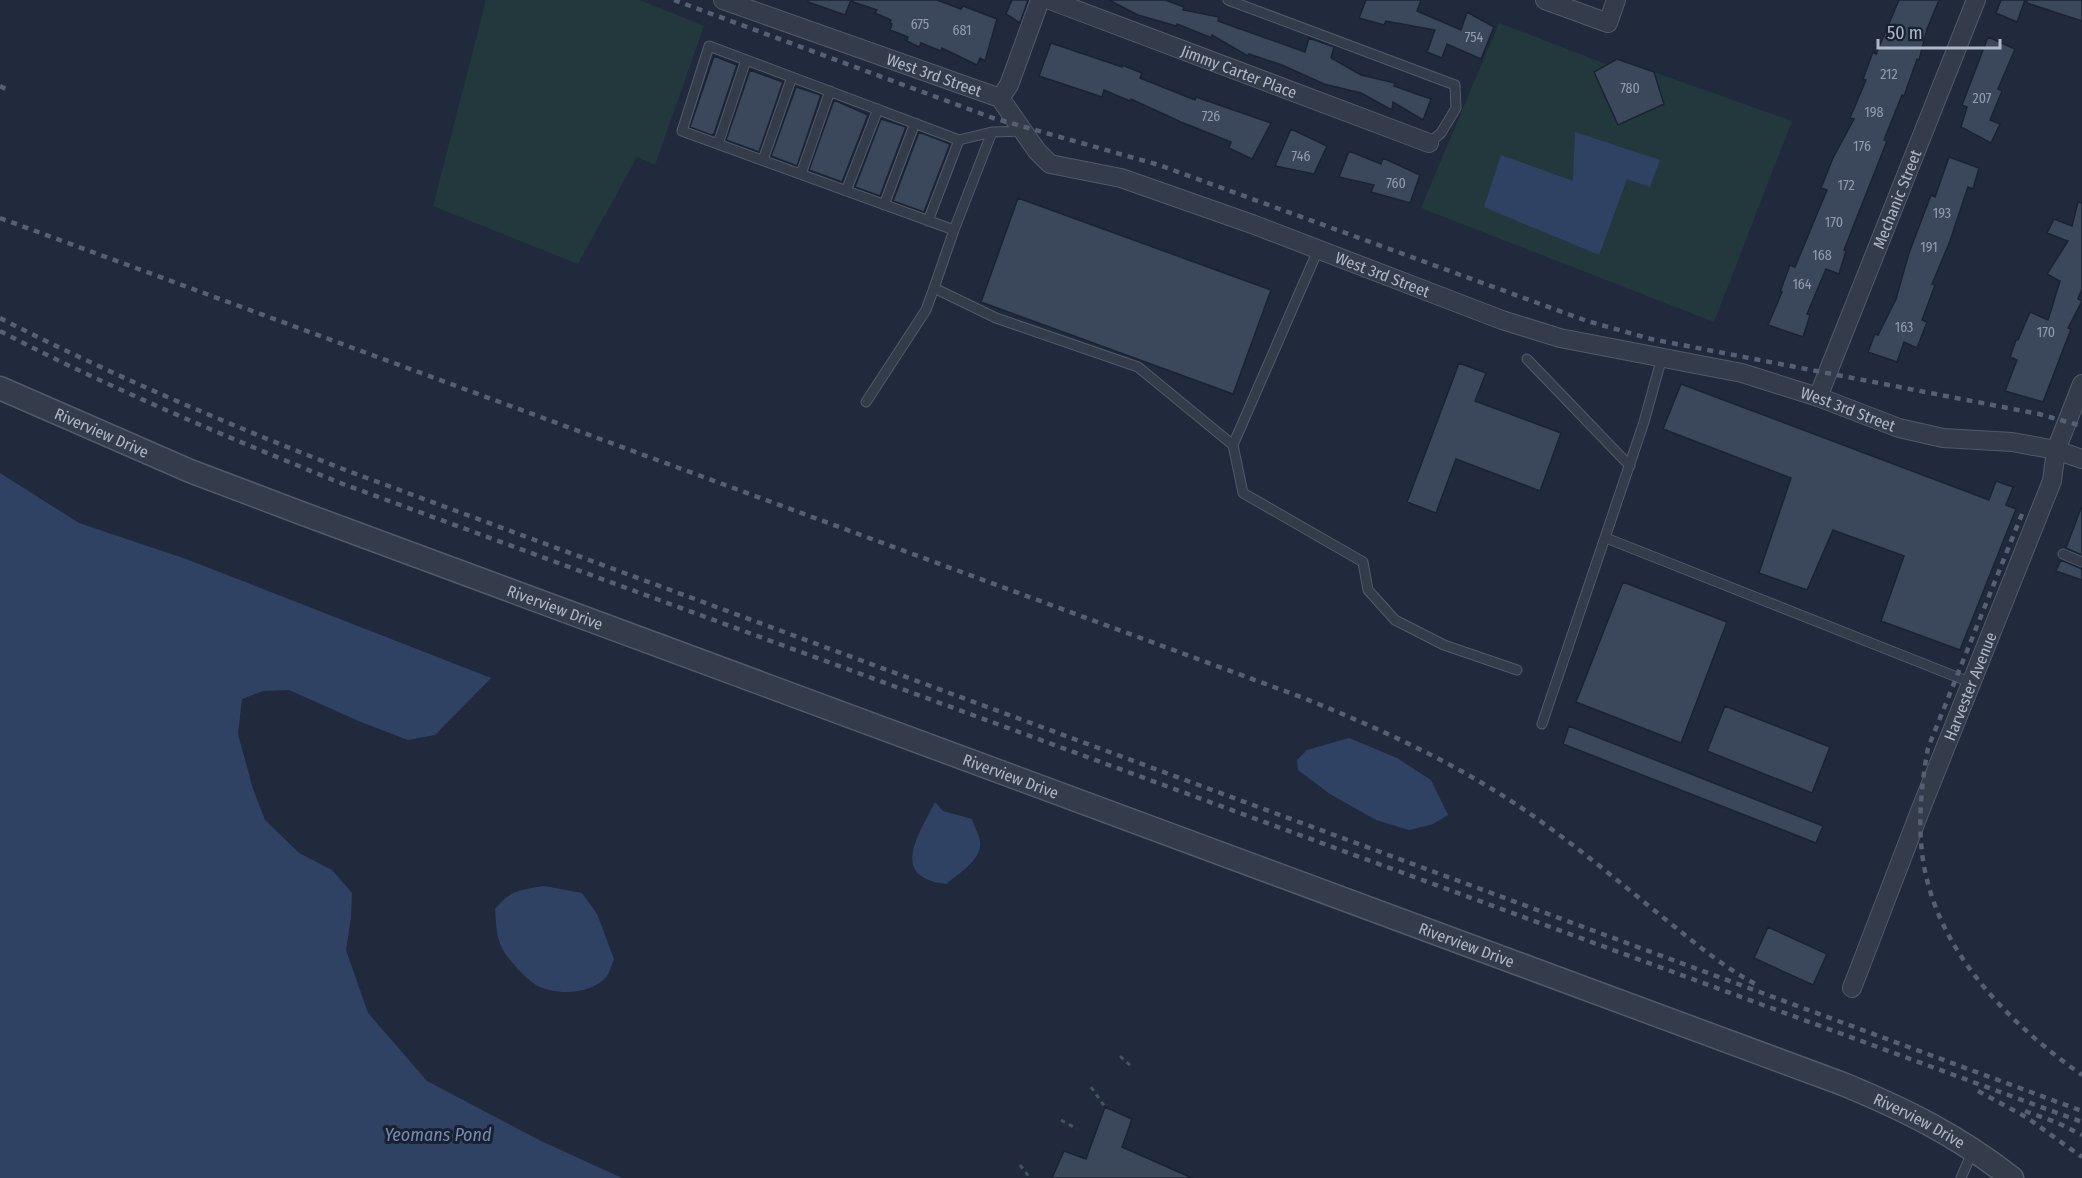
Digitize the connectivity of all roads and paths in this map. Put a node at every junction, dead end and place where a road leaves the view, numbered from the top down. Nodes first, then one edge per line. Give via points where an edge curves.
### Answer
1 (723, 0) edge
2 (1040, 0) edge
3 (1050, 0) edge
4 (1228, 0) edge
5 (1545, 0) edge
6 (1616, 0) edge
7 (1976, 0) edge
8 (746, 60) junction
9 (792, 77) junction
10 (830, 91) junction
11 (1000, 98) junction
12 (878, 109) junction
13 (915, 123) junction
14 (1023, 131) junction
15 (992, 132) junction
16 (959, 140) junction
17 (1429, 143) joint
18 (718, 144) junction
19 (763, 160) junction
20 (801, 174) junction
21 (846, 191) junction
22 (884, 205) junction
23 (928, 221) junction
24 (954, 230) junction
25 (1318, 250) junction
26 (934, 288) junction
27 (1662, 357) junction
28 (1527, 359) dead end
29 (2082, 384) edge
30 (0, 388) edge
31 (1818, 398) junction
32 (866, 402) dead end
33 (1233, 445) junction
34 (2056, 450) junction
35 (2082, 459) edge
36 (1630, 466) junction
37 (1606, 538) junction
38 (2063, 554) dead end
39 (2082, 562) edge
40 (1517, 670) dead end
41 (1972, 683) junction
42 (1542, 724) dead end
43 (1852, 988) dead end
44 (1120, 1056) dead end
45 (1132, 1068) dead end
46 (1091, 1087) dead end
47 (1106, 1107) dead end
48 (1061, 1120) dead end
49 (1077, 1129) dead end
50 (1974, 1150) junction
51 (1020, 1165) dead end
52 (1030, 1178) edge
53 (1961, 1178) edge
54 (2012, 1178) edge

1 - 11 street, West 3rd Street
2 - 11 street via 1009,85
3 - 17 street, Jimmy Carter Place
4 - 17 lane via 1455,85 1456,108 1441,133
5 - 6 street via 1608,23
7 - 31 street, Mechanic Street
8 - 9 lane
8 - 18 lane
8 - 18 lane via 709,46 682,131
9 - 10 lane
9 - 19 lane
10 - 12 lane
10 - 20 lane
11 - 14 street, West 3rd Street
12 - 13 lane
12 - 21 lane
13 - 16 lane
13 - 22 lane
14 - 15 lane
14 - 25 street, West 3rd Street via 1050,164 1121,178
15 - 16 lane
15 - 24 lane
16 - 23 lane
18 - 19 lane
19 - 20 lane
20 - 21 lane
21 - 22 lane
22 - 23 lane
23 - 24 lane
24 - 26 lane
25 - 27 street, West 3rd Street via 1502,320 1560,338
25 - 33 lane
26 - 32 lane via 926,310
26 - 33 lane via 996,318 1138,367
27 - 31 street, West 3rd Street via 1742,373
27 - 36 lane
28 - 36 lane
29 - 34 street, Harvester Avenue
30 - 50 street, Riverview Drive via 190,471 301,513 1843,1084 1933,1124
31 - 34 street, West 3rd Street via 1899,428 1943,438 2012,442
33 - 40 lane via 1243,493 1363,562 1368,590 1395,620 1444,645
34 - 35 street, West 3rd Street
34 - 41 street, Harvester Avenue via 2052,481
36 - 37 lane
37 - 41 lane
37 - 42 lane
38 - 39 lane
41 - 43 street, Harvester Avenue
44 - 45 path
46 - 47 path
48 - 49 path
50 - 53 lane
50 - 54 street, Riverview Drive
51 - 52 path

